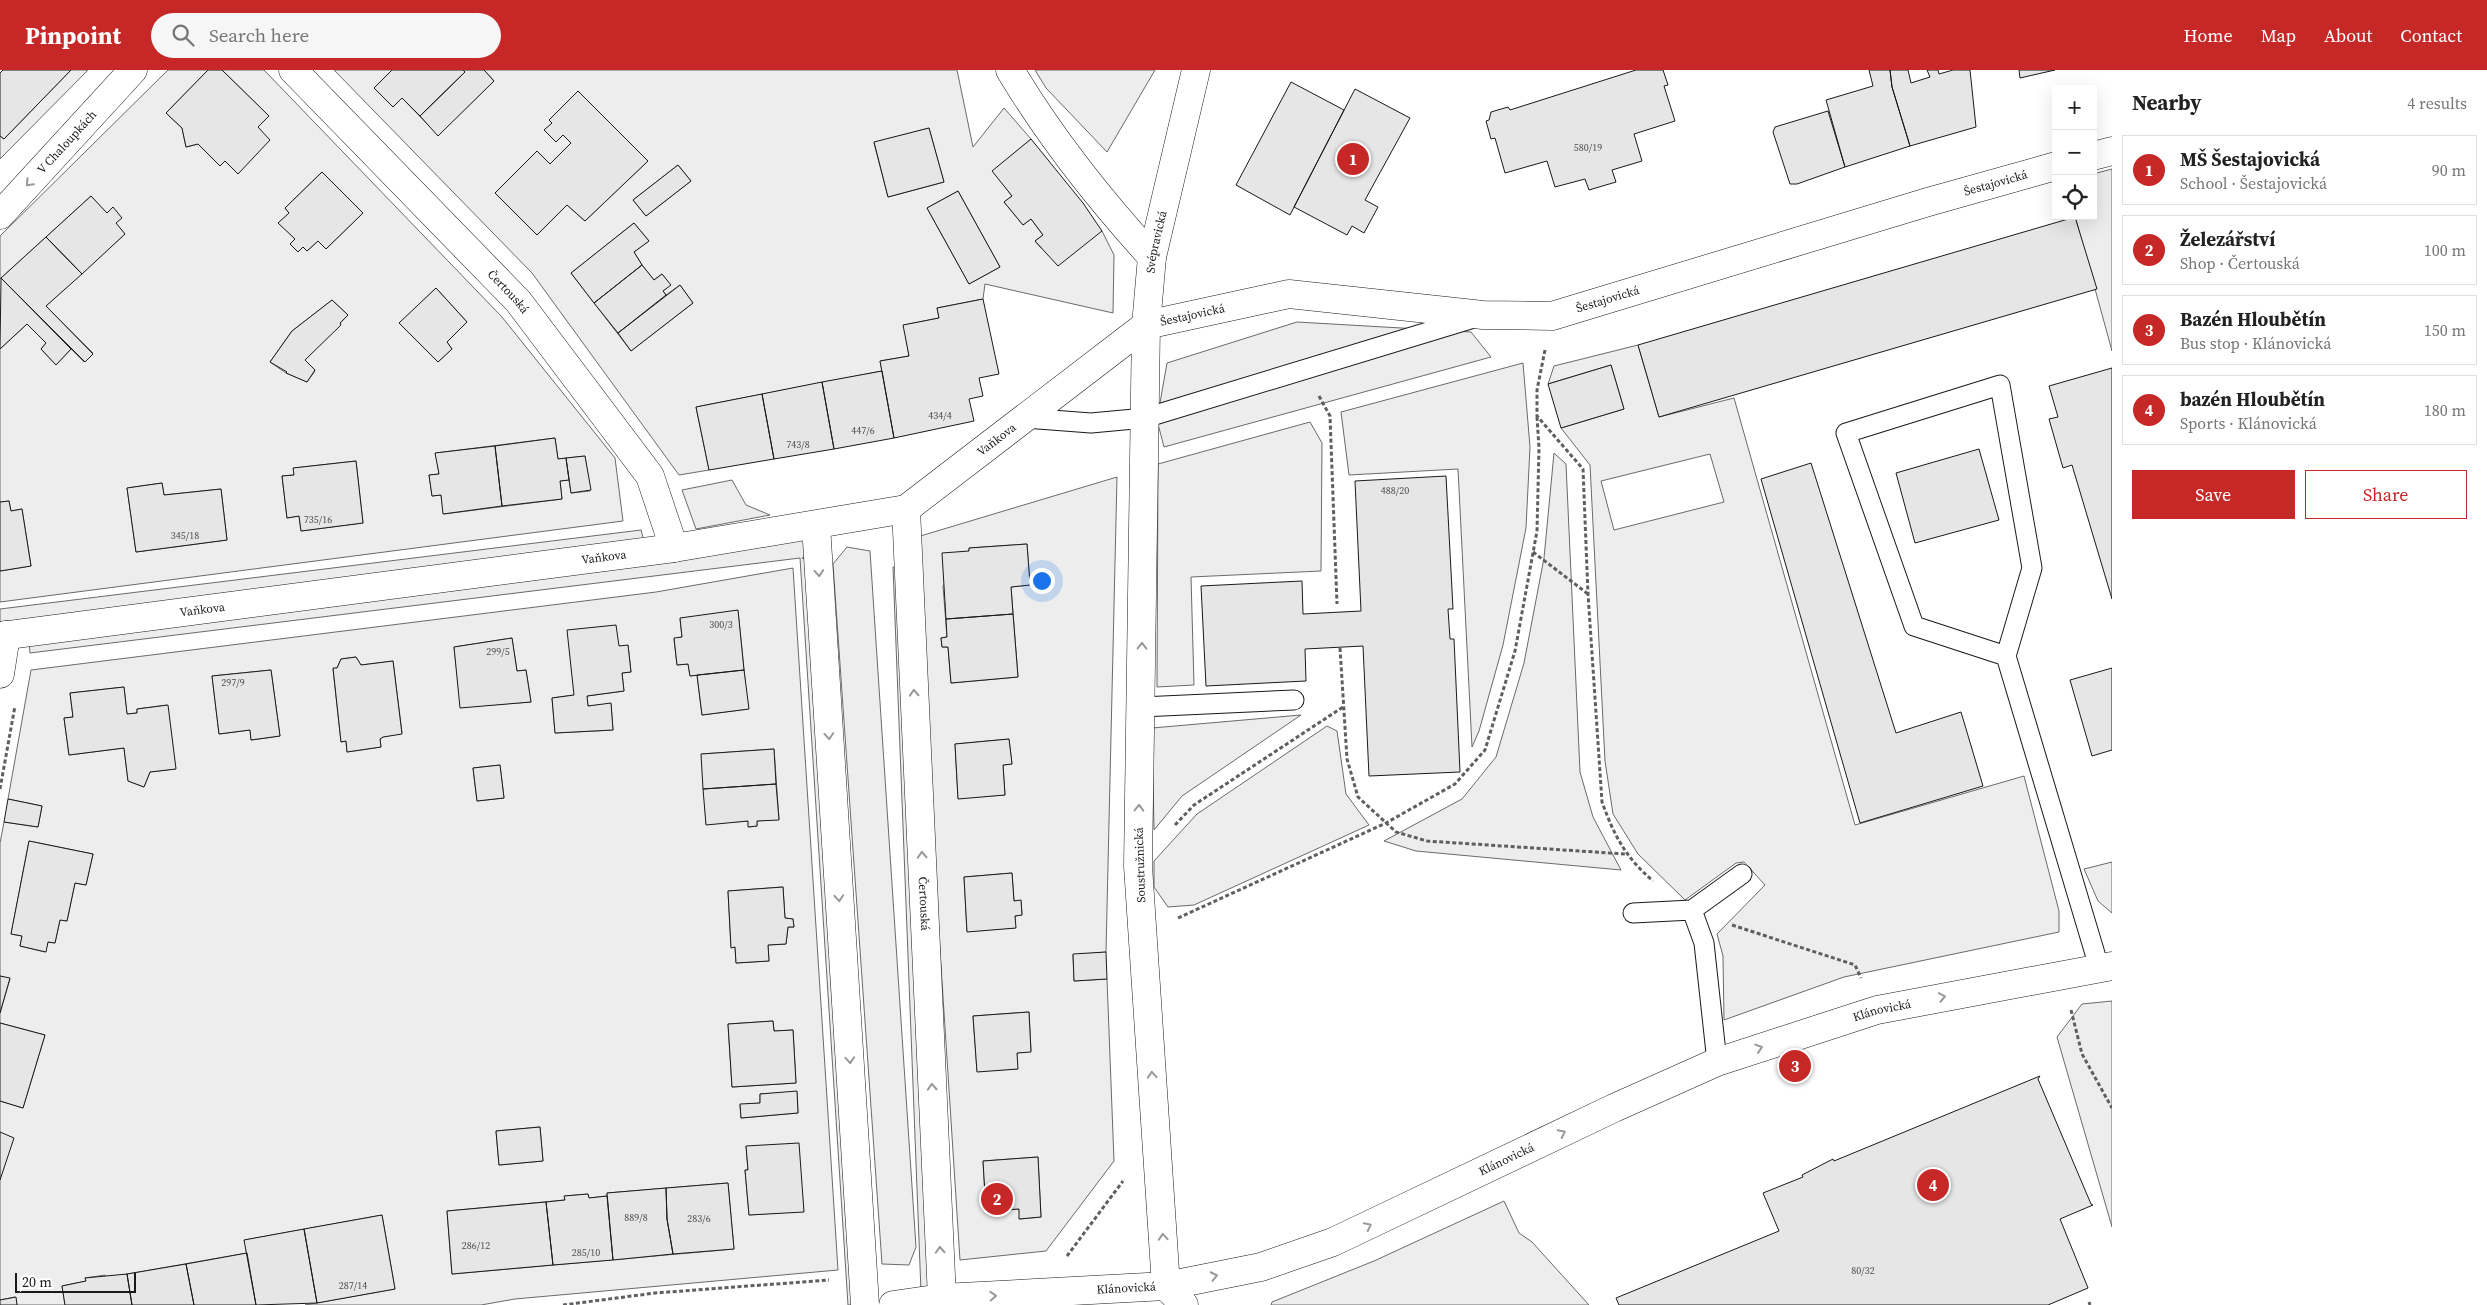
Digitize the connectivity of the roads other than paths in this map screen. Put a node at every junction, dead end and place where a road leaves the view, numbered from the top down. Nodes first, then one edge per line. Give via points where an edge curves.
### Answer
1 (133, 70) edge
2 (293, 70) edge
3 (1010, 70) edge
4 (1196, 70) edge
5 (2112, 150) edge
6 (2097, 155) edge
7 (2052, 167) edge
8 (0, 215) edge
9 (1152, 257) junction
10 (1483, 315) junction
11 (1146, 325) junction
12 (1025, 418) junction
13 (1145, 418) junction
14 (906, 510) junction
15 (816, 525) junction
16 (674, 548) junction
17 (3, 636) edge
18 (2006, 656) junction
19 (0, 674) edge
20 (1294, 700) dead end
21 (1141, 707) junction
22 (1742, 874) dead end
23 (1692, 910) junction
24 (1633, 913) dead end
25 (2106, 966) edge
26 (1717, 1062) junction
27 (1175, 1296) edge
28 (942, 1298) junction
29 (865, 1305) edge
30 (893, 1305) edge

1 -> 8 street, V Chaloupkách
2 - 16 street, Čertouská via 518,301 650,476
3 - 9 street via 1035,112 1111,212
4 - 9 street, Svépravická
5 - 6 street
7 - 10 street, Šestajovická via 1552,316
9 - 11 street, Svépravická
10 - 11 street, Šestajovická via 1289,294
10 - 13 lane
11 - 12 street, Vaňkova
11 - 13 street, Svépravická
12 - 13 lane via 1091,423
12 - 14 street, Vaňkova
21 -> 13 street, Soustružnická
14 - 15 street, Vaňkova
28 -> 14 street, Čertouská
15 - 16 street, Vaňkova
15 -> 29 street
16 - 17 street, Vaňkova
17 - 19 street
18 - 18 lane via 2032,568 2000,385 1846,434 1914,626
18 - 25 lane
20 - 21 lane
27 -> 21 street, Soustružnická via 1157,1137 1138,866
22 - 23 lane
23 - 24 lane
23 - 26 lane via 1704,943
26 -> 25 street, Klánovická via 1877,1010
27 -> 26 street, Klánovická via 1333,1242
28 -> 27 street, Klánovická via 1039,1293
28 - 30 street, Klánovická

